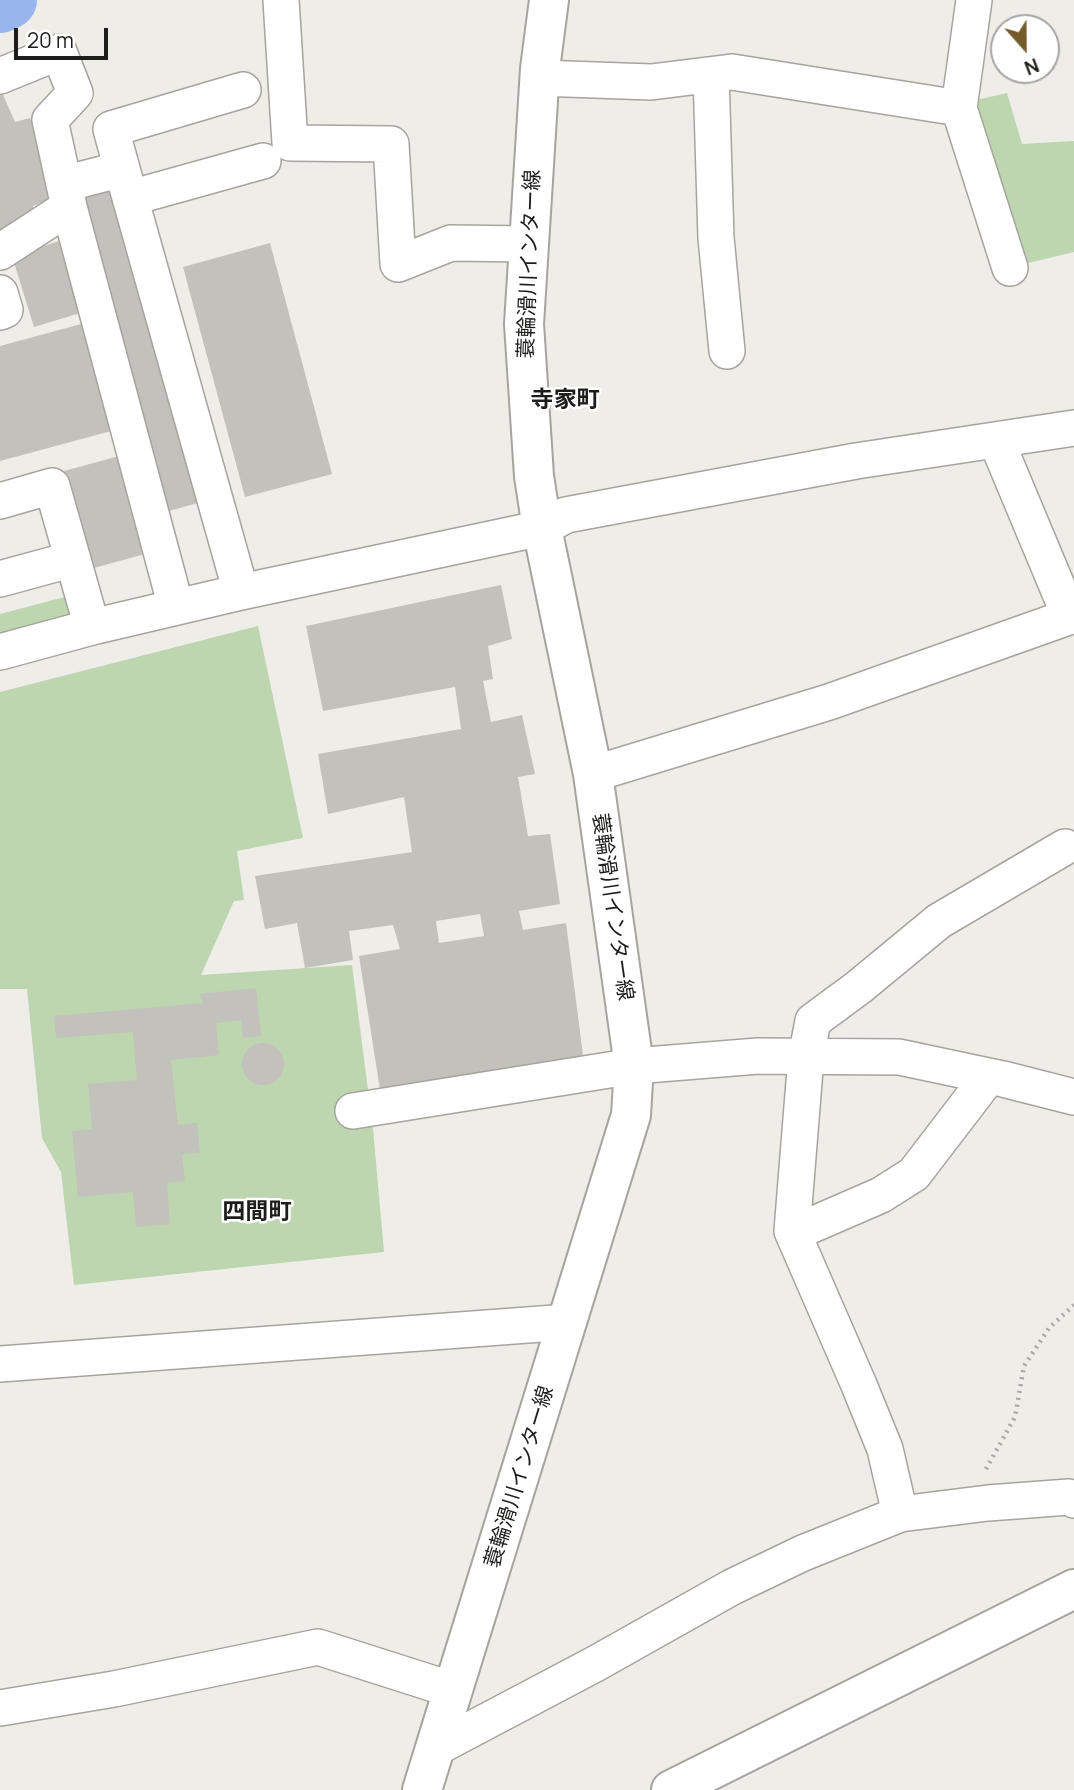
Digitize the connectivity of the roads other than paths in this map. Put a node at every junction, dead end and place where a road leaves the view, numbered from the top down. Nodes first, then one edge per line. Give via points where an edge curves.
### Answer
1 (281, 0) edge
2 (549, 0) edge
3 (974, 0) edge
4 (710, 75) junction
5 (0, 76) edge
6 (539, 78) junction
7 (243, 90) dead end
8 (959, 108) junction
9 (263, 161) dead end
10 (126, 183) junction
11 (66, 195) junction
12 (528, 244) junction
13 (0, 252) edge
14 (1010, 268) dead end
15 (0, 293) edge
16 (0, 312) edge
17 (727, 351) dead end
18 (1074, 428) edge
19 (996, 440) junction
20 (0, 501) edge
21 (542, 528) junction
22 (73, 559) junction
23 (0, 579) edge
24 (241, 592) junction
25 (176, 607) junction
26 (1072, 616) edge
27 (92, 626) junction
28 (0, 652) edge
29 (593, 774) junction
30 (1065, 847) dead end
31 (806, 1057) junction
32 (634, 1066) junction
33 (989, 1076) junction
34 (1074, 1097) edge
35 (353, 1111) dead end
36 (792, 1231) junction
37 (568, 1322) junction
38 (0, 1364) edge
39 (1074, 1500) edge
40 (900, 1514) junction
41 (1074, 1589) edge
42 (453, 1690) junction
43 (0, 1707) edge
44 (434, 1749) junction
45 (422, 1790) edge
46 (671, 1790) edge

1 - 12 street via 290,144 391,144 398,264 450,243
2 - 6 main road, 蓑輪滑川インター線
3 - 8 street
4 - 6 street via 651,82
4 - 8 street via 732,72
4 - 17 street via 716,238
5 - 11 street via 59,52 75,93 50,120
6 - 12 main road, 蓑輪滑川インター線
7 - 10 street via 111,130
8 - 14 street
9 - 10 street
10 - 11 street
10 - 24 street
11 - 13 street
11 - 25 street
12 - 21 main road, 蓑輪滑川インター線 via 524,324
15 - 16 street via 5,310
18 - 19 street
19 - 21 street via 566,515
19 - 26 street
20 - 22 street via 52,486
21 - 24 street
21 - 29 main road, 蓑輪滑川インター線
22 - 23 street
22 - 27 street
24 - 25 street
25 - 27 street
26 - 29 street via 829,702
27 - 28 street
29 - 32 main road, 蓑輪滑川インター線
30 - 31 street via 939,921 813,1021
31 - 32 street via 758,1056
31 - 33 street via 899,1057
31 - 36 street
32 - 35 street
32 - 37 main road, 蓑輪滑川インター線 via 631,1115
33 - 34 street
33 - 36 street via 914,1174 881,1195
36 - 40 street via 885,1449
37 - 38 street
37 - 42 main road, 蓑輪滑川インター線
39 - 40 street
40 - 44 street via 733,1587
41 - 46 main road
42 - 43 street via 318,1647
42 - 44 main road, 蓑輪滑川インター線
44 - 45 main road, 蓑輪滑川インター線

